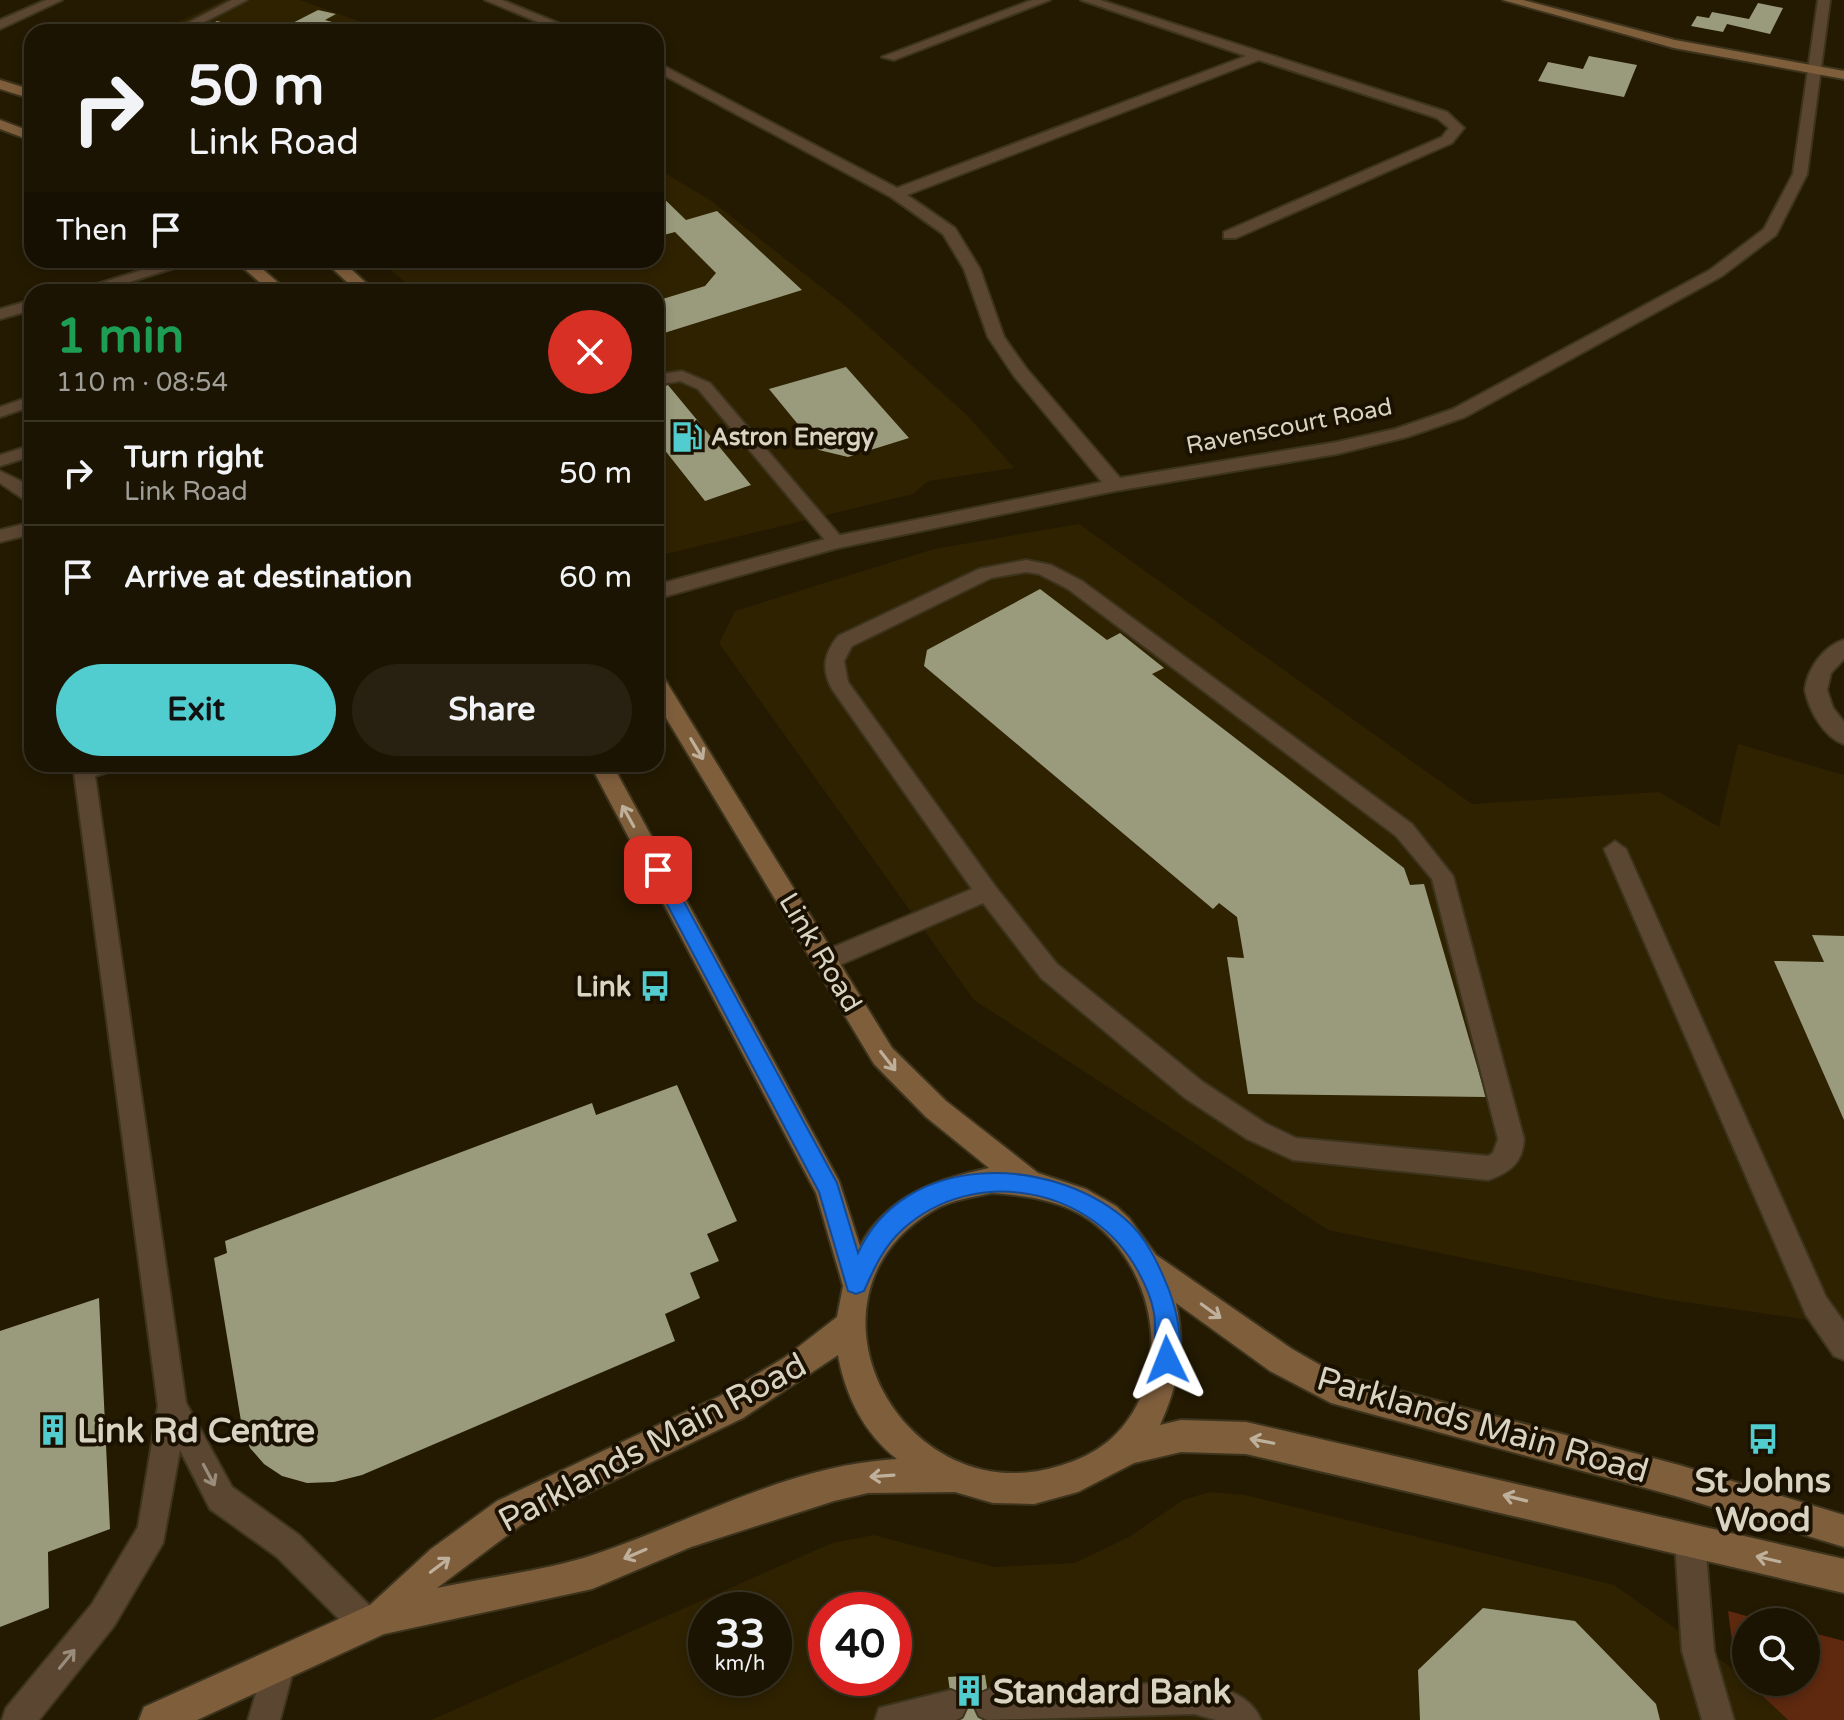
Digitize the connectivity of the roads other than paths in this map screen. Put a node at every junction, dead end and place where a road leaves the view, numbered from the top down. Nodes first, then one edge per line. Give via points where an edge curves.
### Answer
1 (56, 0) edge
2 (241, 0) edge
3 (491, 0) edge
4 (1044, 0) edge
5 (1087, 0) edge
6 (1509, 0) edge
7 (1824, 0) edge
8 (192, 24) edge
9 (553, 24) edge
10 (0, 25) edge
11 (1262, 54) junction
12 (889, 57) dead end
13 (1813, 69) junction
14 (664, 70) edge
15 (1844, 75) edge
16 (0, 84) edge
17 (24, 92) edge
18 (0, 124) edge
19 (24, 134) edge
20 (896, 194) junction
21 (1230, 235) dead end
22 (163, 268) edge
23 (252, 268) edge
24 (340, 268) edge
25 (108, 284) edge
26 (271, 284) edge
27 (359, 284) edge
28 (24, 307) edge
29 (0, 314) edge
30 (664, 379) edge
31 (24, 404) edge
32 (0, 412) edge
33 (24, 453) edge
34 (0, 461) edge
35 (0, 476) edge
36 (1115, 485) junction
37 (24, 489) edge
38 (24, 530) edge
39 (0, 536) edge
40 (836, 542) junction
41 (664, 590) edge
42 (1844, 647) edge
43 (664, 696) edge
44 (1844, 736) edge
45 (84, 772) edge
46 (605, 772) edge
47 (1615, 849) dead end
48 (987, 892) junction
49 (827, 960) junction
50 (1029, 1183) junction
51 (1148, 1266) junction
52 (856, 1283) junction
53 (848, 1327) junction
54 (1844, 1346) edge
55 (172, 1406) junction
56 (1127, 1449) junction
57 (959, 1479) junction
58 (1844, 1531) edge
59 (1690, 1541) junction
60 (1844, 1576) edge
61 (373, 1620) junction
62 (279, 1664) junction
63 (990, 1705) dead end
64 (951, 1706) dead end
65 (18, 1720) edge
66 (157, 1720) edge
67 (264, 1720) edge
68 (891, 1720) edge
69 (1245, 1720) edge
70 (1718, 1720) edge

1 - 10 street
2 - 8 lane
3 - 9 street
4 - 12 street
5 - 11 street
6 - 13 street via 1674,44
7 - 13 street, Ravenscourt Road
11 - 20 street
11 - 21 street via 1442,115 1457,128 1447,140
13 - 15 street
13 - 36 street, Ravenscourt Road via 1800,174 1793,192 1770,232 1716,273 1459,413 1337,448
14 - 20 street
16 - 17 street
18 - 19 street
20 - 36 street via 949,231 972,269 996,337
22 - 25 street
23 - 26 street
24 - 27 street
28 - 29 street
30 - 40 lane via 682,376 704,386
31 - 32 lane
33 - 34 lane
35 - 37 lane
36 - 40 street, Ravenscourt Road
38 - 39 lane
40 - 41 street, Ravenscourt Road
42 - 44 street via 1816,674 1815,689 1819,705
43 -> 49 street, Link Road
45 - 55 lane
52 -> 46 street via 829,1190
47 - 54 lane via 1816,1306
48 - 48 lane via 839,684 833,659 845,641 986,573 1026,566 1075,585 1424,850 1442,876 1511,1139 1509,1154 1488,1168 1293,1149 1256,1131 1171,1072 1049,971
48 - 49 lane
49 -> 50 street, Link Road via 883,1056 905,1081
50 - 51 street via 1076,1198 1118,1226
50 - 52 street via 992,1180 922,1201 893,1223 871,1250
51 - 56 street via 1166,1312 1167,1360 1153,1407
51 -> 58 street, Parklands Main Road via 1281,1360 1331,1388
52 - 53 street
53 - 57 street via 856,1374 878,1418 914,1454
61 -> 53 street, Parklands Main Road via 509,1513 740,1401 824,1350
55 -> 61 lane via 221,1498 288,1546
65 -> 55 lane via 103,1615 152,1532
56 - 57 street via 1089,1471 1047,1486 1003,1489
59 -> 56 street, Parklands Main Road via 1246,1438 1181,1436
57 -> 61 street, Parklands Main Road via 904,1475 834,1485 690,1531 592,1572
60 -> 59 street, Parklands Main Road
59 - 70 lane via 1698,1651
61 - 62 street, Parklands Main Road
62 - 66 street, Parklands Main Road
62 - 67 lane
63 - 69 lane via 1194,1698 1218,1702
64 - 68 lane

